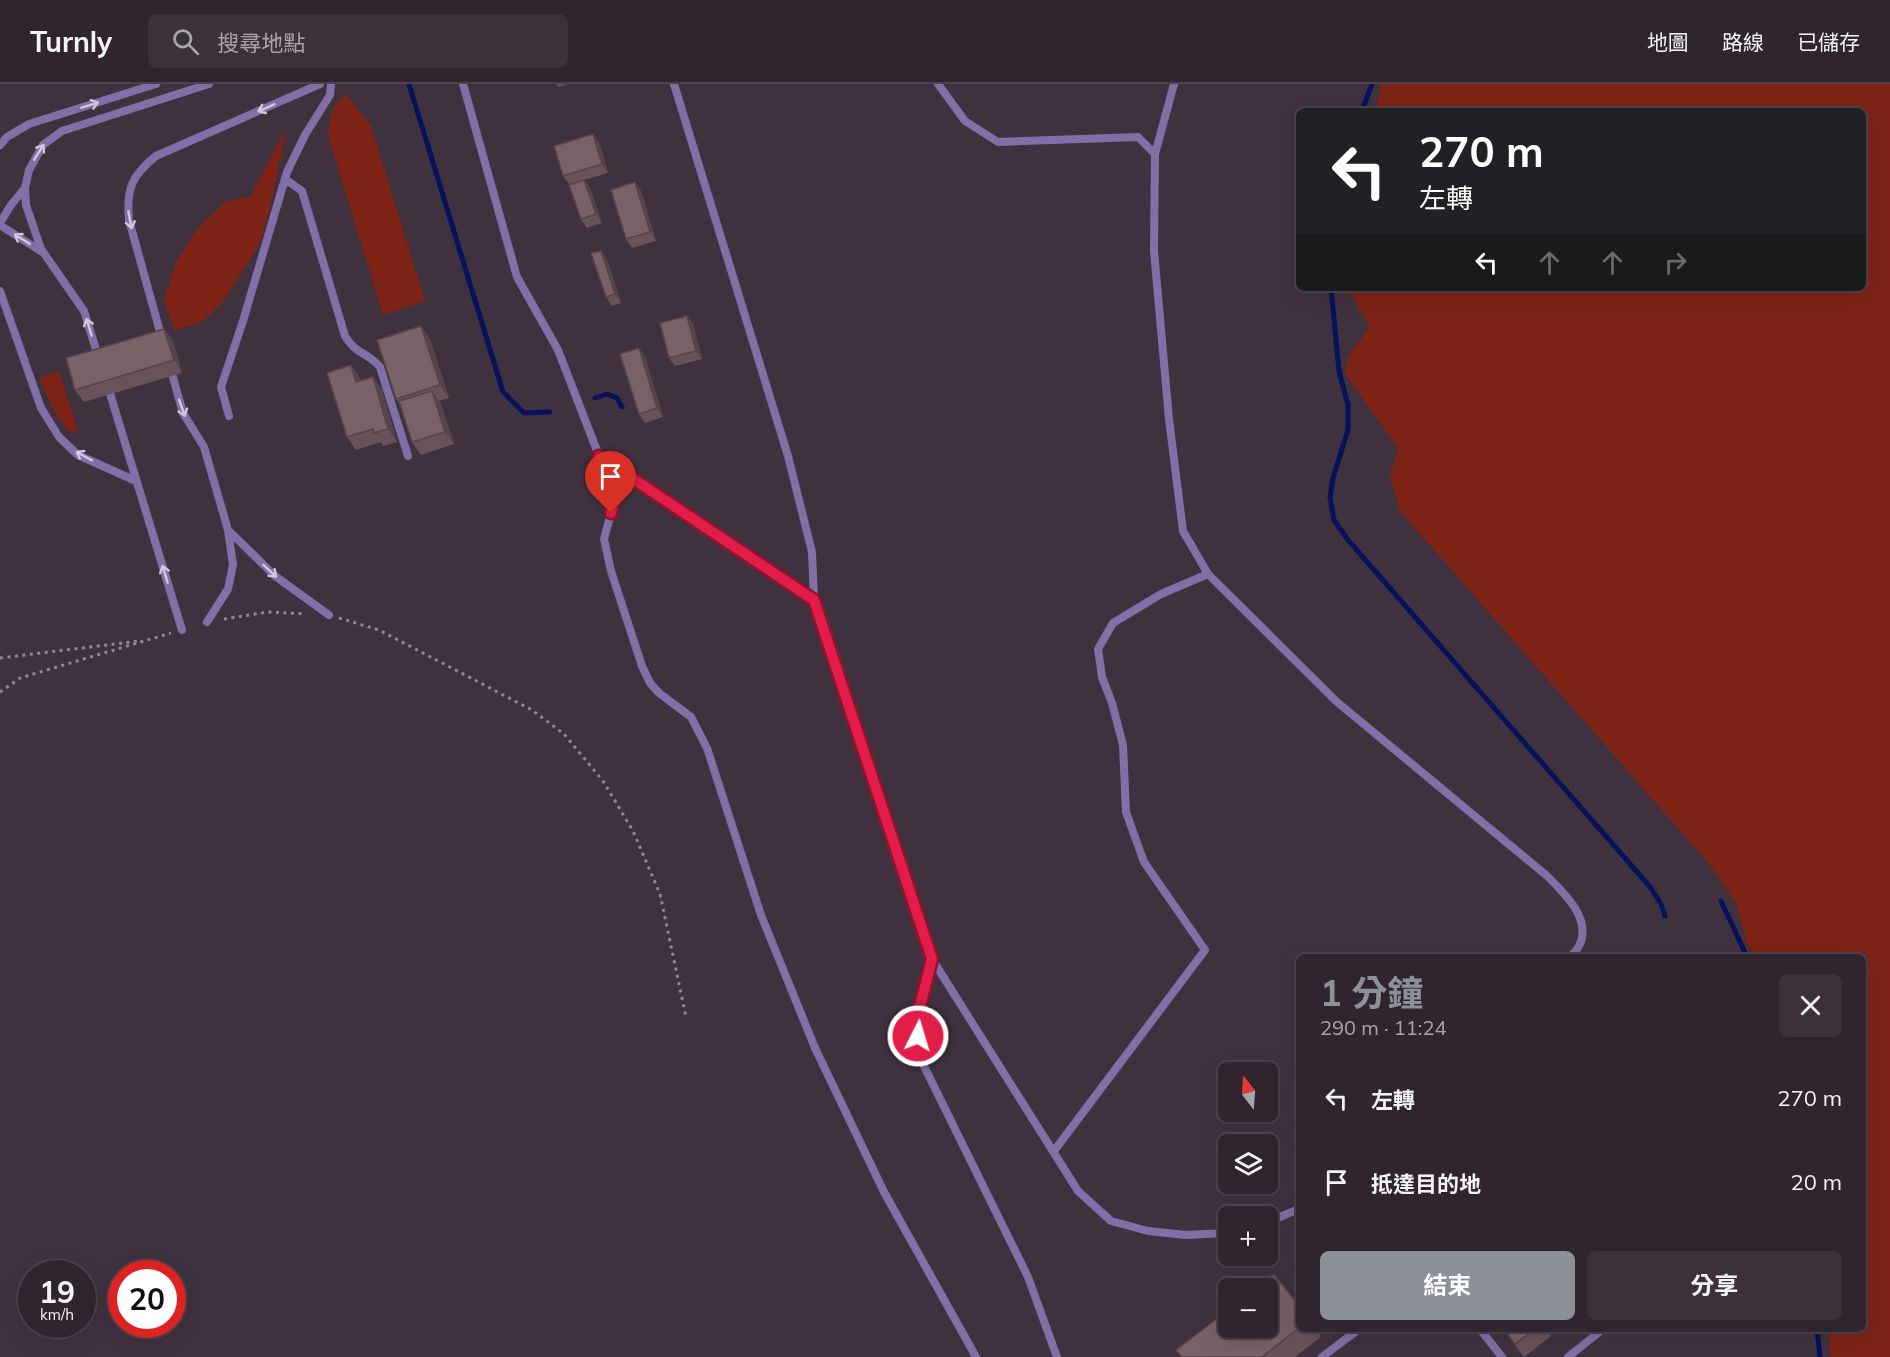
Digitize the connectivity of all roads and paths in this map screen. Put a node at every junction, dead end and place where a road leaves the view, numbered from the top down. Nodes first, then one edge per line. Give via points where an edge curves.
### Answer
1 (156, 84) edge
2 (209, 84) edge
3 (320, 84) edge
4 (331, 84) edge
5 (463, 84) edge
6 (674, 84) edge
7 (938, 84) edge
8 (1174, 84) edge
9 (0, 145) edge
10 (1155, 154) junction
11 (285, 178) junction
12 (25, 188) junction
13 (0, 224) edge
14 (43, 252) junction
15 (0, 291) edge
16 (164, 345) edge
17 (167, 356) edge
18 (102, 368) edge
19 (105, 379) edge
20 (229, 416) dead end
21 (408, 456) dead end
22 (599, 456) junction
23 (136, 481) junction
24 (228, 530) junction
25 (1208, 574) junction
26 (814, 600) junction
27 (329, 615) junction
28 (207, 622) joint
29 (182, 630) joint
30 (150, 639) junction
31 (0, 658) edge
32 (0, 692) edge
33 (1572, 954) edge
34 (932, 959) junction
35 (686, 1017) dead end
36 (1054, 1151) junction
37 (1296, 1210) edge
38 (1278, 1218) edge
39 (1218, 1233) edge
40 (1355, 1332) edge
41 (1482, 1332) edge
42 (1599, 1332) edge
43 (976, 1357) edge
44 (1057, 1357) edge
45 (1322, 1357) edge
46 (1502, 1357) edge
47 (1568, 1357) edge

9 -> 1 lane via 29,124
12 -> 2 lane via 28,170 43,145 62,131
3 -> 16 lane via 156,156 132,181 127,202 129,220
4 - 11 lane via 330,95
5 - 22 lane via 517,277 558,350
6 - 26 lane via 788,456 812,552
7 - 10 lane via 965,121 998,142 1138,137
8 - 10 lane
10 - 25 lane via 1154,251 1183,531
11 - 20 lane via 221,387
11 - 21 lane via 302,191 345,336 351,347 380,367
12 - 13 lane
12 - 14 lane via 26,205
14 -> 13 lane
18 -> 14 lane via 84,311
23 -> 15 lane via 78,455 59,437 41,408
17 -> 24 lane via 183,413 204,447
19 - 23 lane
22 - 26 lane
22 - 43 lane via 615,498 604,539 642,666 659,693 691,717 706,748 761,915 815,1048 884,1191
29 -> 23 lane
24 -> 27 lane via 275,576
24 - 28 lane via 233,565 228,589
25 - 33 lane via 1337,702 1569,899 1582,928 1580,945
25 - 36 lane via 1161,594 1113,623 1098,650 1102,677 1123,745 1126,812 1144,862 1205,950
26 - 34 lane
27 - 28 path via 268,612
27 - 35 path via 379,630 532,710 564,734 603,781 638,841 660,894
29 - 30 path
30 - 31 path
30 - 32 path via 20,678
34 - 36 lane
34 - 44 lane via 920,1006 920,1058 1028,1277
36 - 39 lane via 1078,1191 1111,1221 1158,1232
37 - 38 lane
40 - 45 lane
41 - 46 lane
42 - 47 lane

